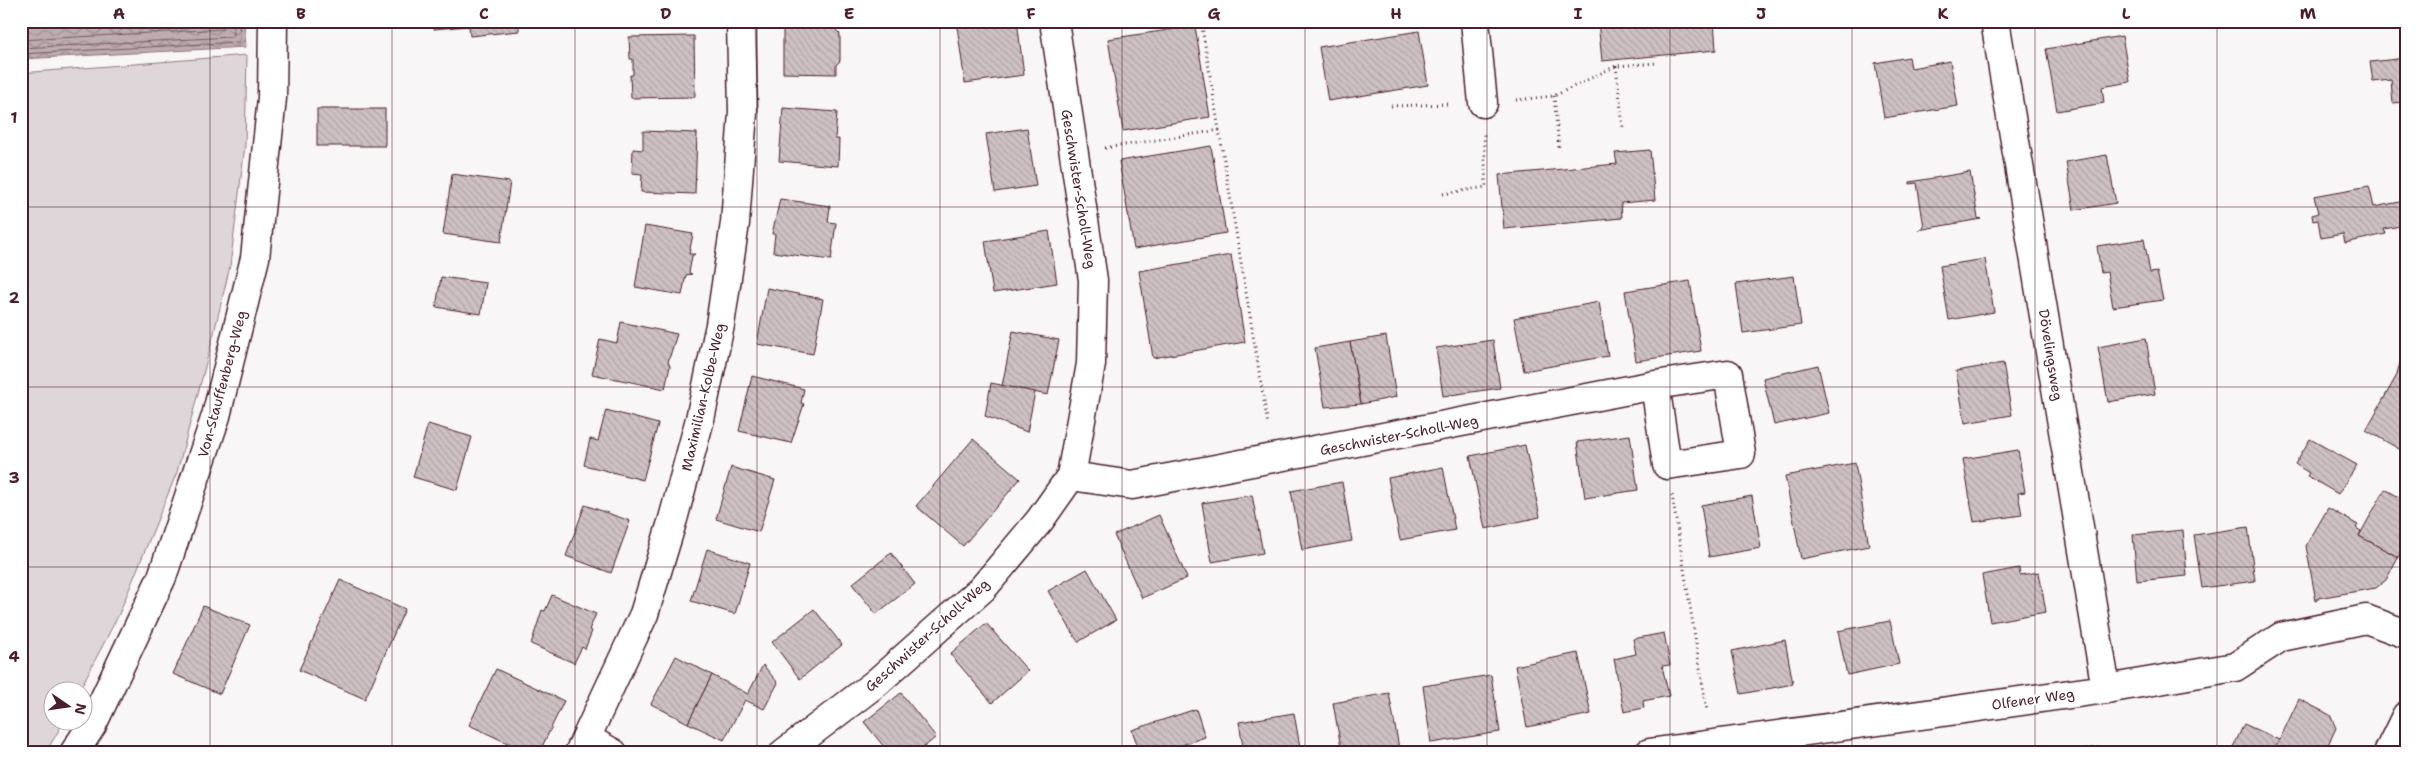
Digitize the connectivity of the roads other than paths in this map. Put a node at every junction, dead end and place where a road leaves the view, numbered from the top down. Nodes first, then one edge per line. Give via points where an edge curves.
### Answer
1 (273, 21) edge
2 (741, 21) edge
3 (1054, 21) edge
4 (1475, 21) edge
5 (1995, 21) edge
6 (1483, 103) road end
7 (1655, 385) junction
8 (1071, 476) junction
9 (2406, 634) edge
10 (2106, 689) junction
11 (2406, 716) edge
12 (583, 745) edge
13 (74, 753) edge
14 (613, 753) edge
15 (784, 753) edge
16 (1649, 753) edge
17 (2388, 753) edge

1 - 13 street, Von-Stauffenberg-Weg via 272,98 255,258 216,416 162,578 92,725
2 - 12 street, Maximilian-Kolbe-Weg via 743,112 736,205 718,334 700,419 644,614
3 - 8 street, Geschwister-Scholl-Weg via 1093,280 1091,364
4 - 6 street
5 - 10 street, Dövelingsweg
7 - 7 street, Geschwister-Scholl-Weg via 1728,374 1741,454 1667,465
7 - 8 street, Geschwister-Scholl-Weg via 1132,485
8 - 15 street, Geschwister-Scholl-Weg via 1040,520 983,588 876,683
9 - 10 street, Olfener Weg via 2366,619 2282,637 2235,667
10 - 16 street, Olfener Weg
11 - 17 street
12 - 14 street

